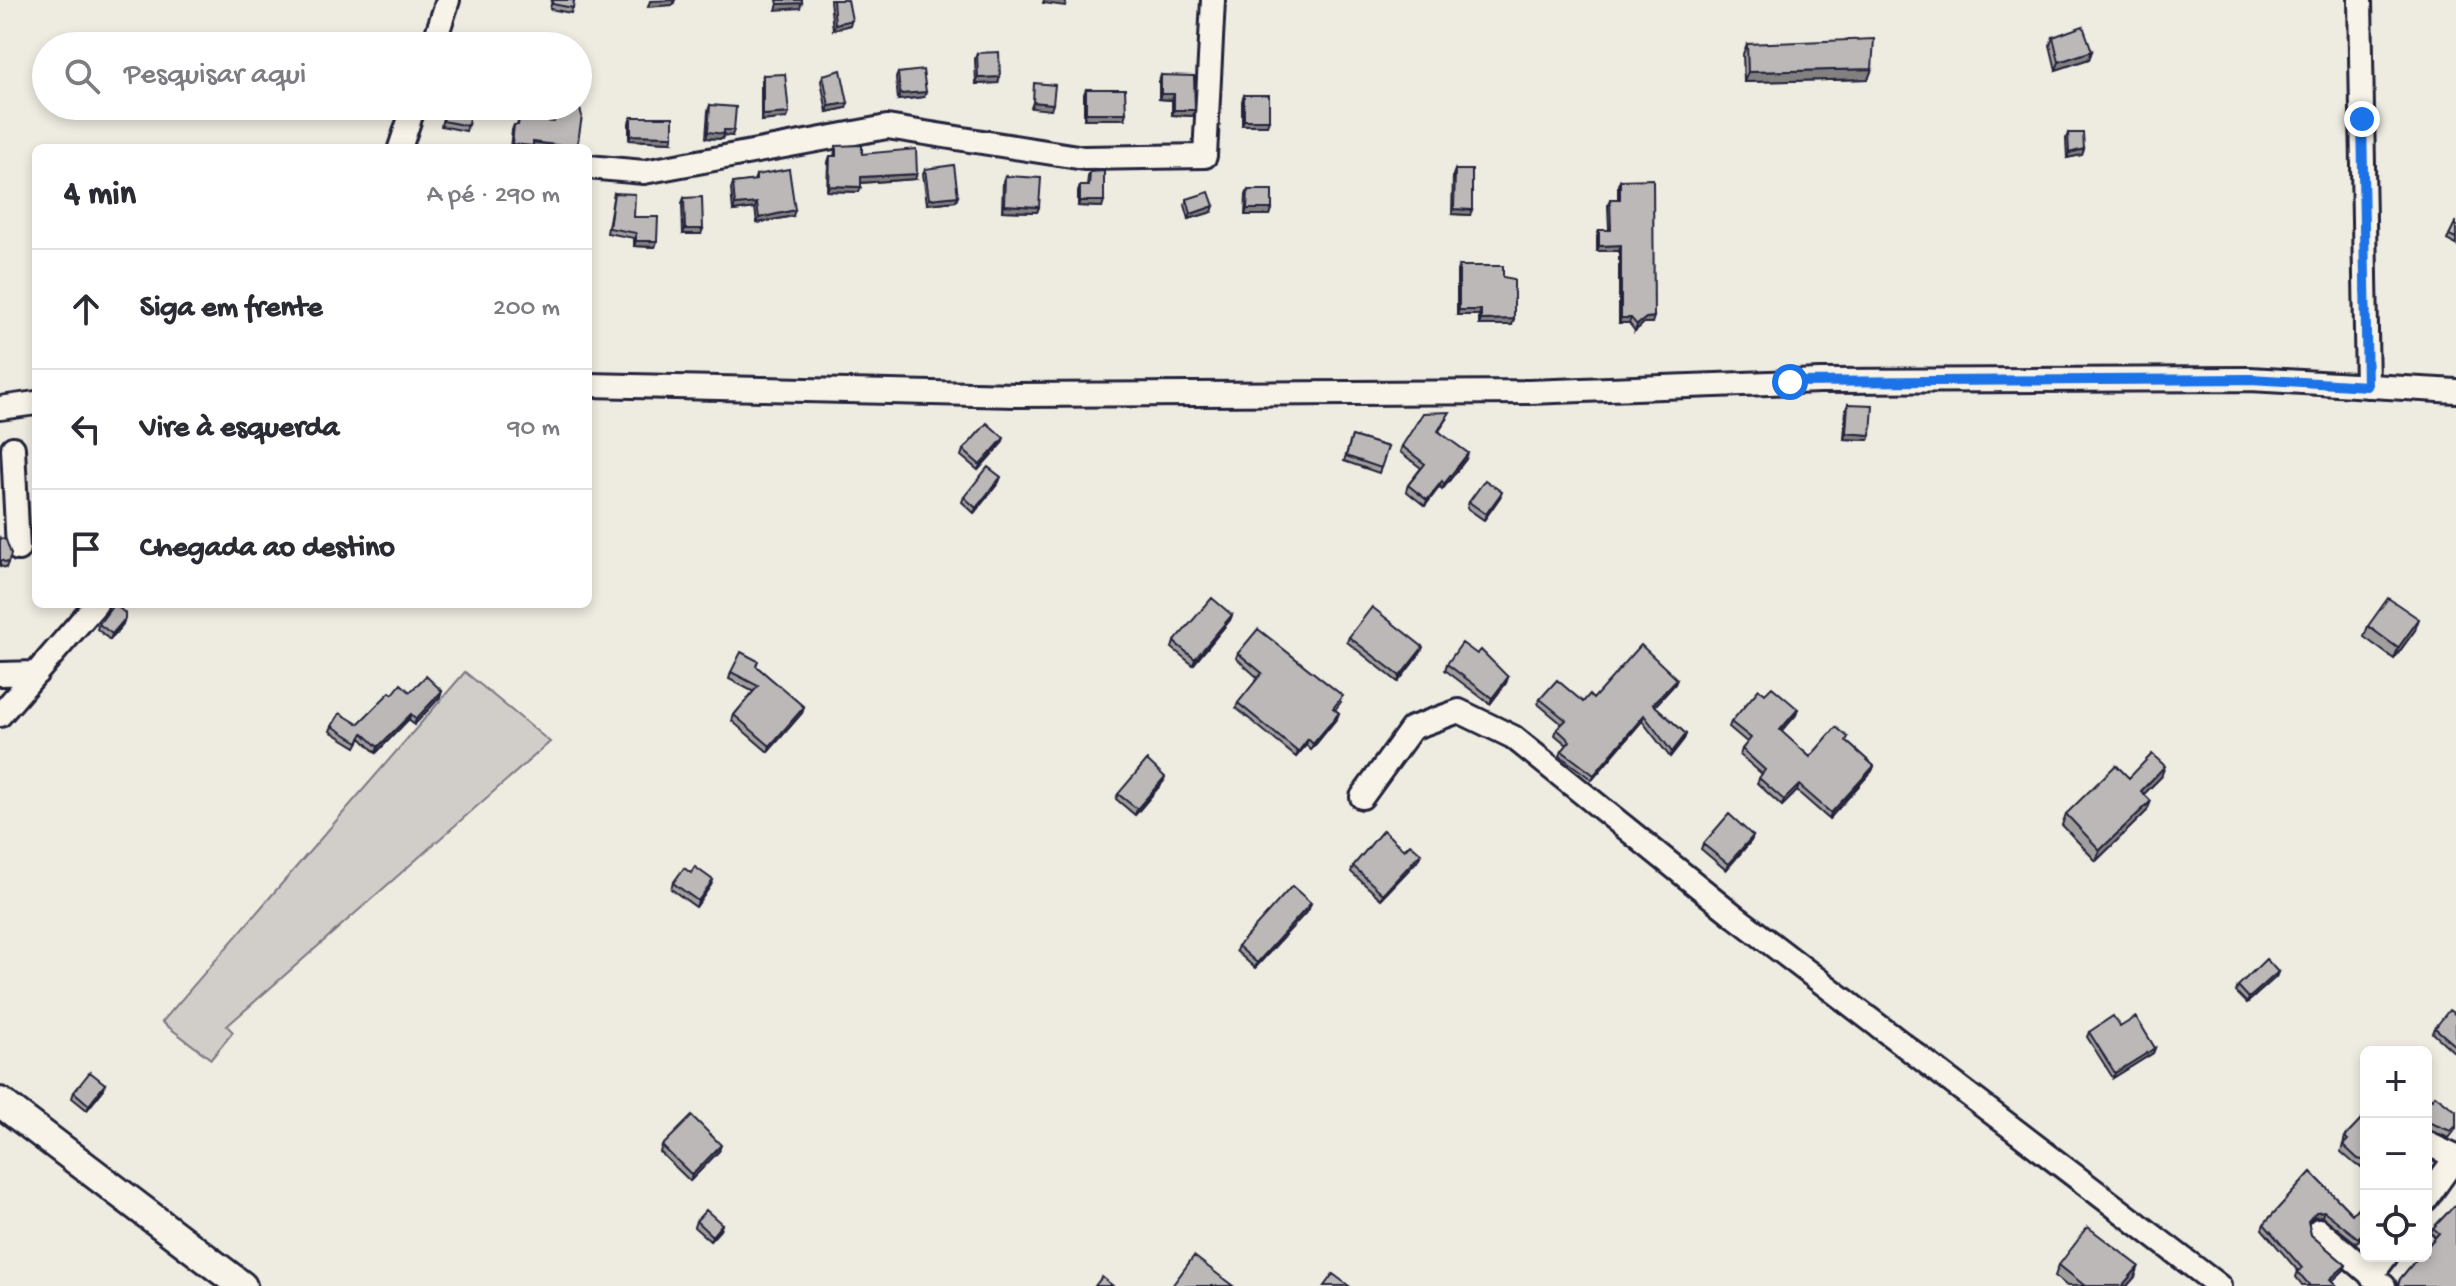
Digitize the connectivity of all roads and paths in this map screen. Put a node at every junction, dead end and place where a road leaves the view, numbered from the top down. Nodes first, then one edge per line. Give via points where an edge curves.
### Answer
1 (448, 0) edge
2 (1213, 0) edge
3 (2360, 0) edge
4 (438, 32) edge
5 (409, 120) edge
6 (401, 144) edge
7 (592, 167) edge
8 (592, 385) edge
9 (2367, 386) junction
10 (2456, 391) edge
11 (32, 404) edge
12 (0, 408) edge
13 (32, 445) edge
14 (6, 449) edge
15 (18, 549) dead end
16 (93, 608) edge
17 (37, 673) junction
18 (0, 674) edge
19 (0, 715) edge
20 (1362, 797) dead end
21 (0, 1102) edge
22 (2432, 1146) edge
23 (2456, 1157) edge
24 (2432, 1191) edge
25 (2319, 1230) dead end
26 (2384, 1262) edge
27 (2377, 1281) edge
28 (242, 1286) edge
29 (2219, 1286) edge

1 - 4 street
2 - 7 street via 1205,156 1084,158 887,127 644,172
3 - 9 street
5 - 6 street
8 - 9 street via 1016,395 1529,392 1820,381 2250,379
9 - 10 street
11 - 12 street
13 - 14 street
14 - 15 street
16 - 17 street
17 - 18 street
17 - 19 street
20 - 29 street via 1412,728 1459,711 1513,737 1736,917
21 - 28 street
22 - 23 street
23 - 24 street
25 - 27 street
26 - 27 street

